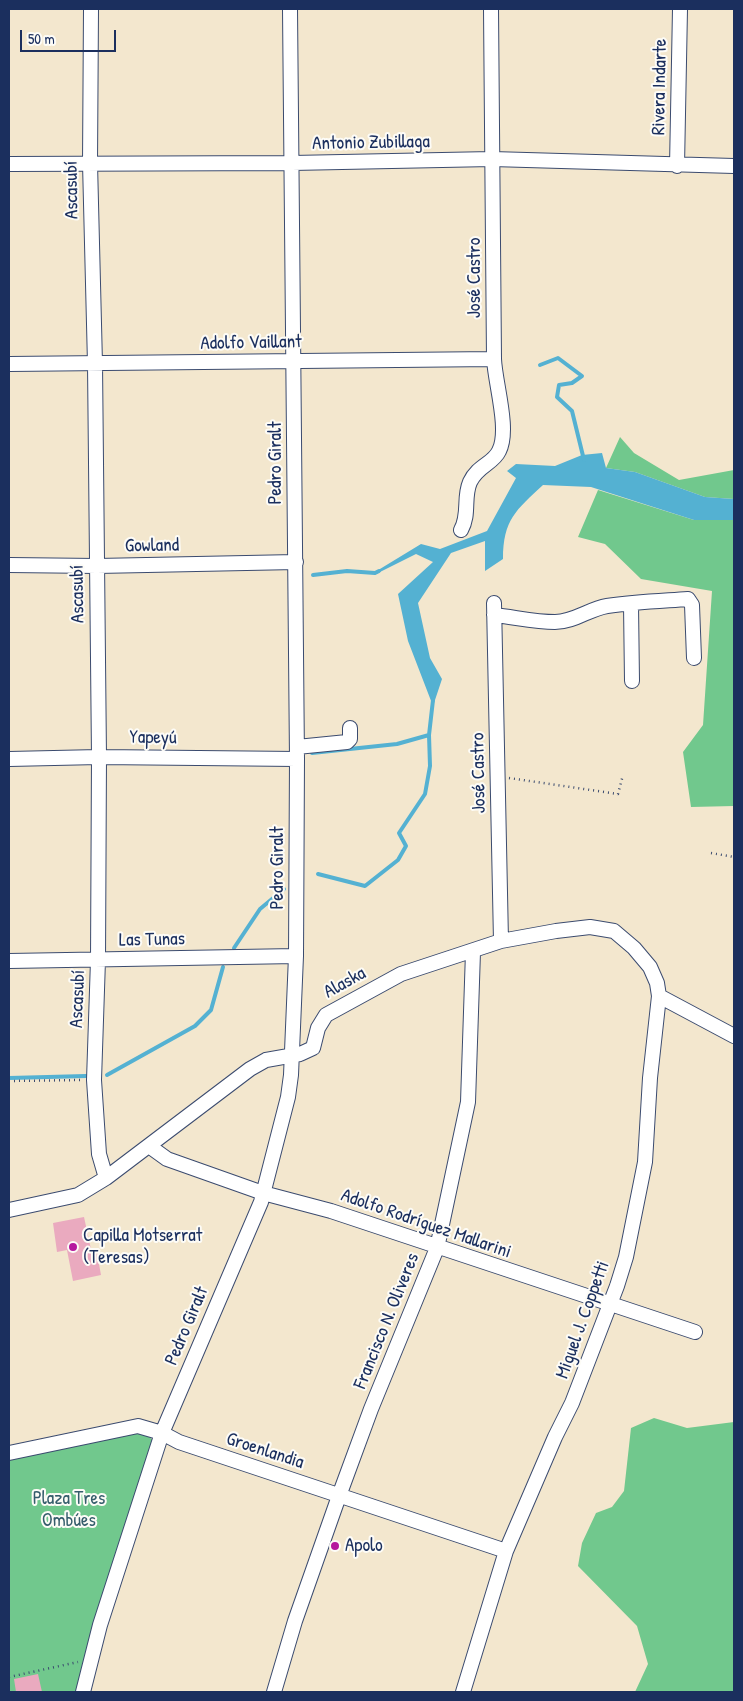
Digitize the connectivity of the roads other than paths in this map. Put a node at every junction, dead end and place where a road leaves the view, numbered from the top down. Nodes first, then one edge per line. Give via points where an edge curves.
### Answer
1 (91, 9) edge
2 (290, 9) edge
3 (491, 9) edge
4 (680, 9) edge
5 (492, 159) junction
6 (90, 163) junction
7 (292, 163) junction
8 (9, 164) edge
9 (677, 166) junction
10 (734, 166) edge
11 (494, 359) junction
12 (294, 361) junction
13 (9, 364) edge
14 (95, 364) junction
15 (461, 530) dead end
16 (296, 562) junction
17 (9, 565) edge
18 (97, 566) junction
19 (631, 605) junction
20 (694, 658) dead end
21 (632, 681) dead end
22 (350, 728) dead end
23 (297, 753) junction
24 (99, 756) junction
25 (9, 759) edge
26 (501, 941) junction
27 (634, 948) joint
28 (473, 952) junction
29 (296, 956) junction
30 (98, 960) junction
31 (9, 961) edge
32 (659, 996) junction
33 (734, 1036) edge
34 (292, 1055) junction
35 (149, 1146) junction
36 (106, 1178) junction
37 (263, 1193) junction
38 (9, 1210) edge
39 (437, 1248) junction
40 (610, 1305) junction
41 (694, 1332) dead end
42 (162, 1432) junction
43 (9, 1453) edge
44 (339, 1496) junction
45 (506, 1551) junction
46 (83, 1692) edge
47 (274, 1692) edge
48 (462, 1692) edge

1 - 6 street, Ascasubí
2 - 7 street, Pedro Giralt
3 - 5 street, José Castro
4 - 9 street, Rivera Indarte
5 - 7 street, Antonio Zubillaga
5 - 9 street, Antonio Zubillaga
5 - 11 street, José Castro
6 - 7 street, Antonio Zubillaga
6 - 8 street, Antonio Zubillaga
6 - 14 street, Ascasubí
7 - 12 street, Pedro Giralt
9 - 10 street, Antonio Zubillaga
11 - 12 street, Adolfo Vaillant
11 - 15 street, José Castro via 502,444 499,452 476,471 470,482 465,499 467,515
12 - 14 street, Adolfo Vaillant
12 - 16 street, Pedro Giralt
13 - 14 street, Adolfo Vaillant
14 - 18 street, Ascasubí
16 - 18 street, Gowland
16 - 23 street, Pedro Giralt
17 - 18 street, Gowland
18 - 24 street, Ascasubí
19 - 20 street via 643,601 688,599 692,605
19 - 21 street
19 - 26 street, José Castro via 606,606 571,620 556,622 494,609
22 - 23 street, Yapeyú via 347,742
23 - 24 street, Yapeyú
23 - 29 street, Pedro Giralt
24 - 25 street, Yapeyú
24 - 30 street, Ascasubí
26 - 27 street, Alaska via 590,927 614,931
26 - 28 street, Alaska
27 - 32 street, Miguel J. Coppetti via 650,967
28 - 34 street, Alaska via 401,974 334,1010 321,1020 313,1048
28 - 39 street, Francisco N. Oliveres via 468,1102
29 - 30 street, Las Tunas
29 - 34 street, Pedro Giralt
30 - 31 street, Las Tunas
30 - 36 street, Ascasubí via 94,1080 98,1154
32 - 33 street
32 - 40 street, Miguel J. Coppetti via 645,1162 626,1257
34 - 35 street, Alaska via 266,1060 250,1070
34 - 37 street, Pedro Giralt via 288,1098
35 - 36 street, Alaska
35 - 37 street, Adolfo Rodríguez Mallarini via 167,1159
36 - 38 street, Alaska via 78,1195
37 - 39 street, Adolfo Rodríguez Mallarini via 331,1211
37 - 42 street, Pedro Giralt
39 - 40 street, Adolfo Rodríguez Mallarini
39 - 44 street, Francisco N. Oliveres
40 - 41 street, Adolfo Rodríguez Mallarini
40 - 45 street, Miguel J. Coppetti via 572,1403
42 - 43 street, Groenlandia via 138,1426
42 - 44 street, Groenlandia via 179,1442
42 - 46 street, Pedro Giralt
44 - 45 street, Groenlandia
44 - 47 street, Francisco N. Oliveres
45 - 48 street, Miguel J. Coppetti

